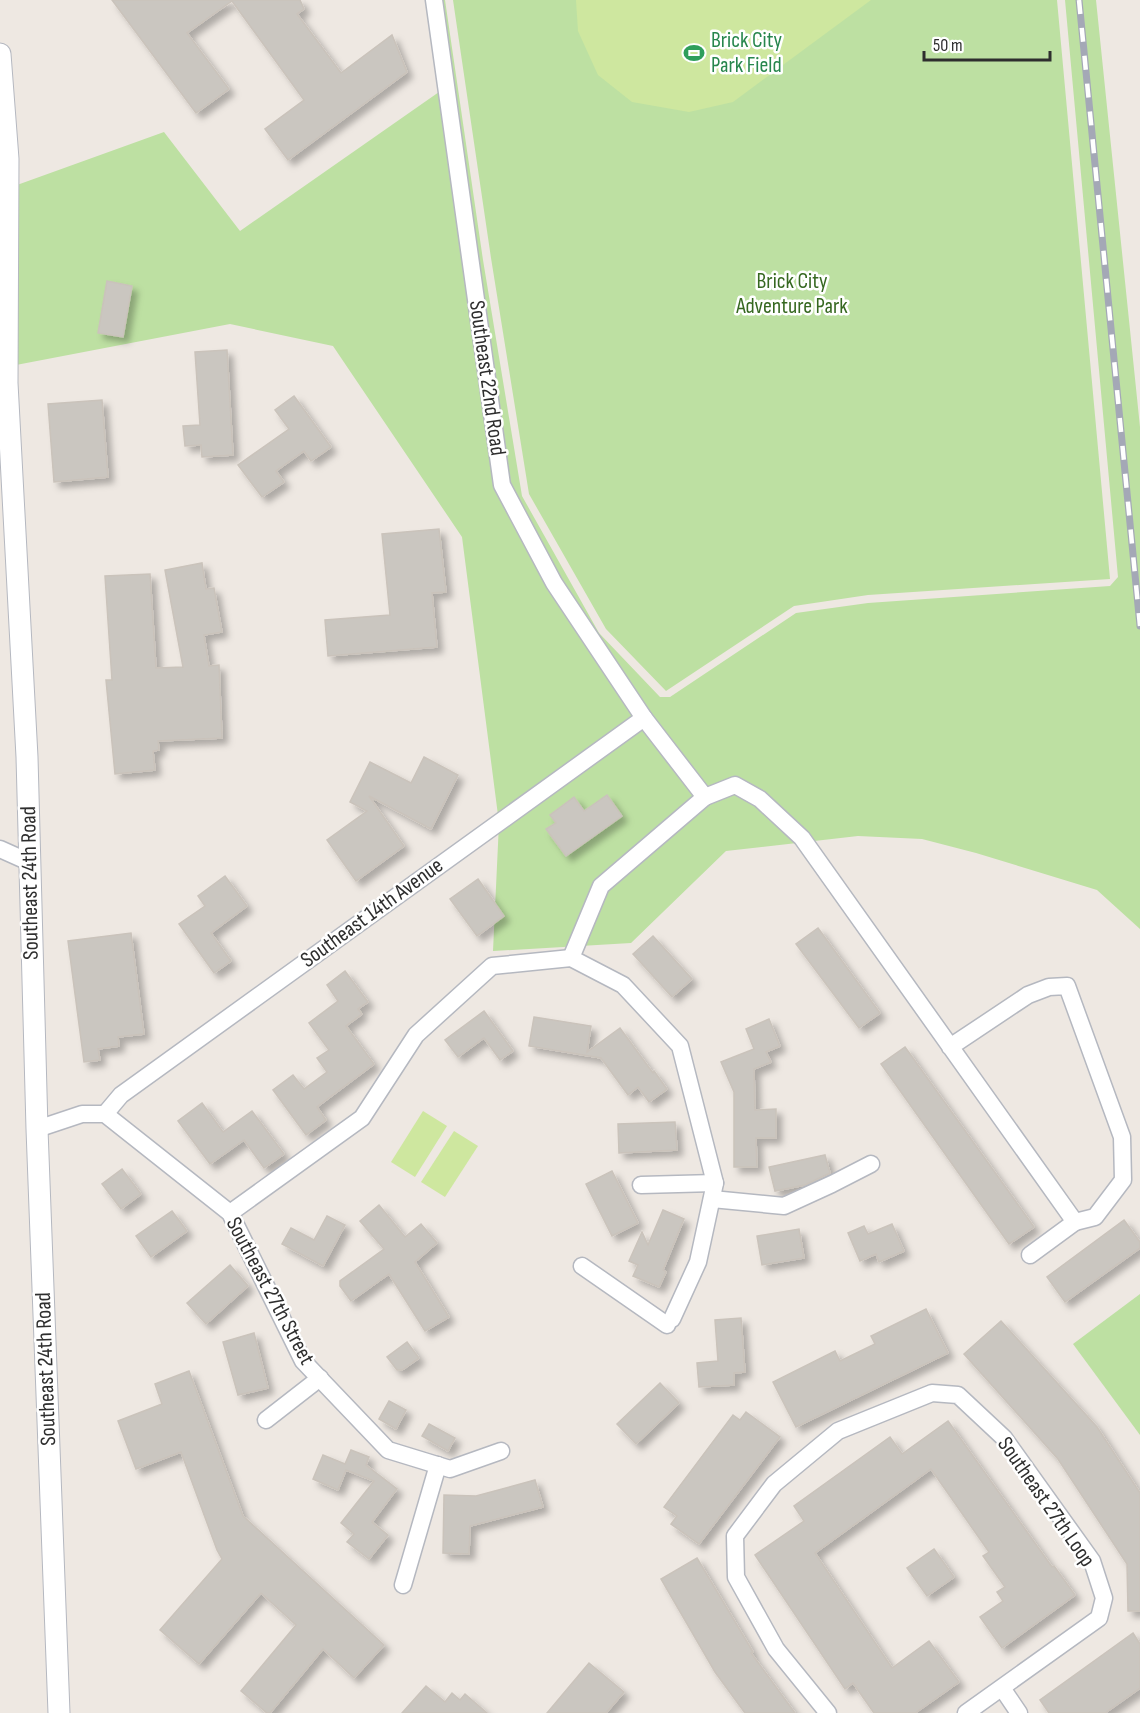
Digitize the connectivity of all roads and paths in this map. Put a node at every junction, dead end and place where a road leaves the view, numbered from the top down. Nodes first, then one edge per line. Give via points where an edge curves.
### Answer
1 (434, 0) edge
2 (0, 54) edge
3 (644, 718) junction
4 (705, 798) junction
5 (0, 849) edge
6 (29, 862) junction
7 (571, 958) junction
8 (950, 1047) junction
9 (105, 1113) junction
10 (37, 1129) junction
11 (871, 1164) dead end
12 (641, 1185) dead end
13 (714, 1191) junction
14 (230, 1213) junction
15 (1075, 1222) junction
16 (1030, 1255) dead end
17 (582, 1266) dead end
18 (320, 1378) junction
19 (266, 1420) dead end
20 (501, 1451) dead end
21 (438, 1465) junction
22 (403, 1585) dead end
23 (1002, 1688) junction
24 (59, 1713) edge
25 (828, 1713) edge
26 (966, 1713) edge
27 (1019, 1713) edge

1 - 3 street, Southeast 22nd Road via 502,484 554,583
2 - 6 street, Southeast 24th Road via 8,159 7,383
3 - 4 street, Southeast 22nd Road
3 - 9 street, Southeast 14th Avenue via 121,1095
4 - 7 street via 601,886
4 - 8 street via 735,785 759,799 802,838
5 - 6 street
6 - 10 street, Southeast 24th Road
7 - 13 street via 623,985 680,1046
7 - 14 street via 492,966 416,1035 362,1118
8 - 15 street
8 - 15 street via 1028,995 1049,987 1067,987 1122,1137 1123,1180 1095,1217
9 - 10 street via 82,1114
9 - 14 street, Southeast 27th Street
10 - 24 street, Southeast 24th Road
11 - 13 street via 784,1206
12 - 13 street
13 - 17 street via 698,1262 670,1322
14 - 18 street, Southeast 27th Street via 303,1361
15 - 16 street
18 - 19 street
18 - 21 street, Southeast 27th Street via 388,1450
20 - 21 street, Southeast 27th Street via 450,1469
21 - 22 street
23 - 25 street, Southeast 27th Loop via 1099,1618 1104,1598 1092,1561 1004,1438 958,1395 932,1393 838,1431 774,1484 735,1536 736,1577 776,1649
23 - 26 street, Southeast 27th Loop
23 - 27 street

